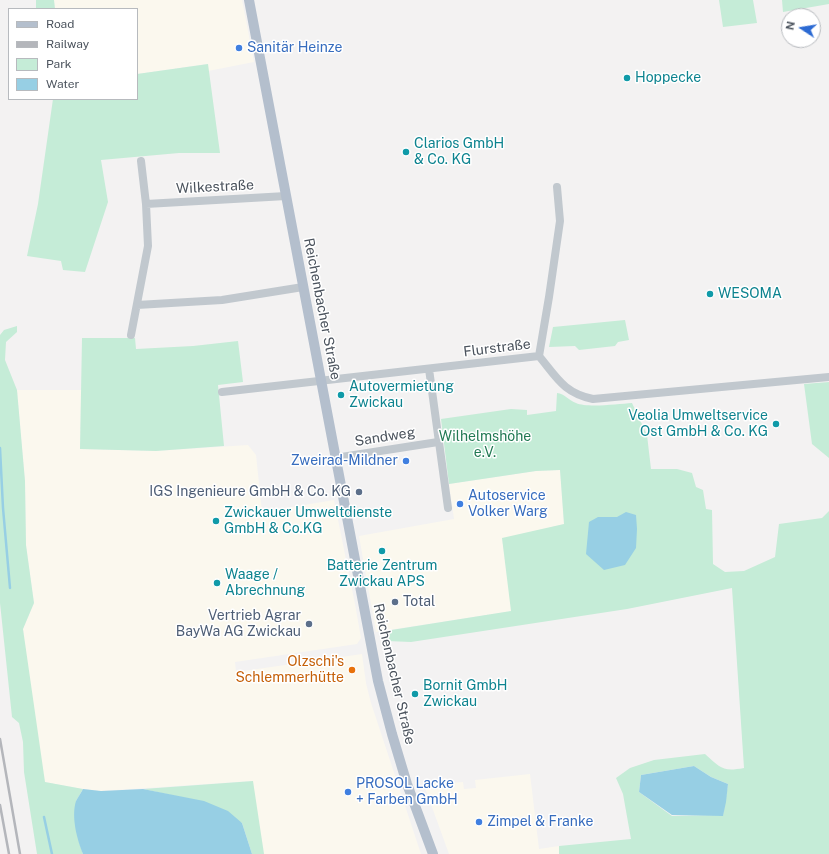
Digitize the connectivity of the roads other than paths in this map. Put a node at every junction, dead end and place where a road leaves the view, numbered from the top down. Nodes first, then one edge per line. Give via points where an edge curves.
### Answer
1 (249, 0) edge
2 (141, 161) dead end
3 (557, 187) dead end
4 (286, 196) junction
5 (146, 204) junction
6 (303, 287) junction
7 (137, 305) junction
8 (131, 335) dead end
9 (539, 356) junction
10 (429, 369) junction
11 (829, 377) edge
12 (321, 381) junction
13 (222, 392) dead end
14 (438, 442) junction
15 (335, 458) junction
16 (448, 508) dead end
17 (432, 854) edge

1 - 4 main road, Reichenbacher Straße
2 - 5 street
3 - 9 street via 560,221
4 - 5 street, Wilkestraße
4 - 6 main road, Reichenbacher Straße
5 - 7 street via 148,246
6 - 7 street via 222,300
6 - 12 main road, Reichenbacher Straße
7 - 8 street
9 - 10 street, Flurstraße
9 - 11 street, Flurstraße via 567,389 580,396 594,398
10 - 12 street, Flurstraße
10 - 14 street
12 - 13 street, Flurstraße
12 - 15 main road, Reichenbacher Straße
14 - 15 street, Sandweg
14 - 16 street
15 - 17 main road, Reichenbacher Straße via 383,702 409,792

